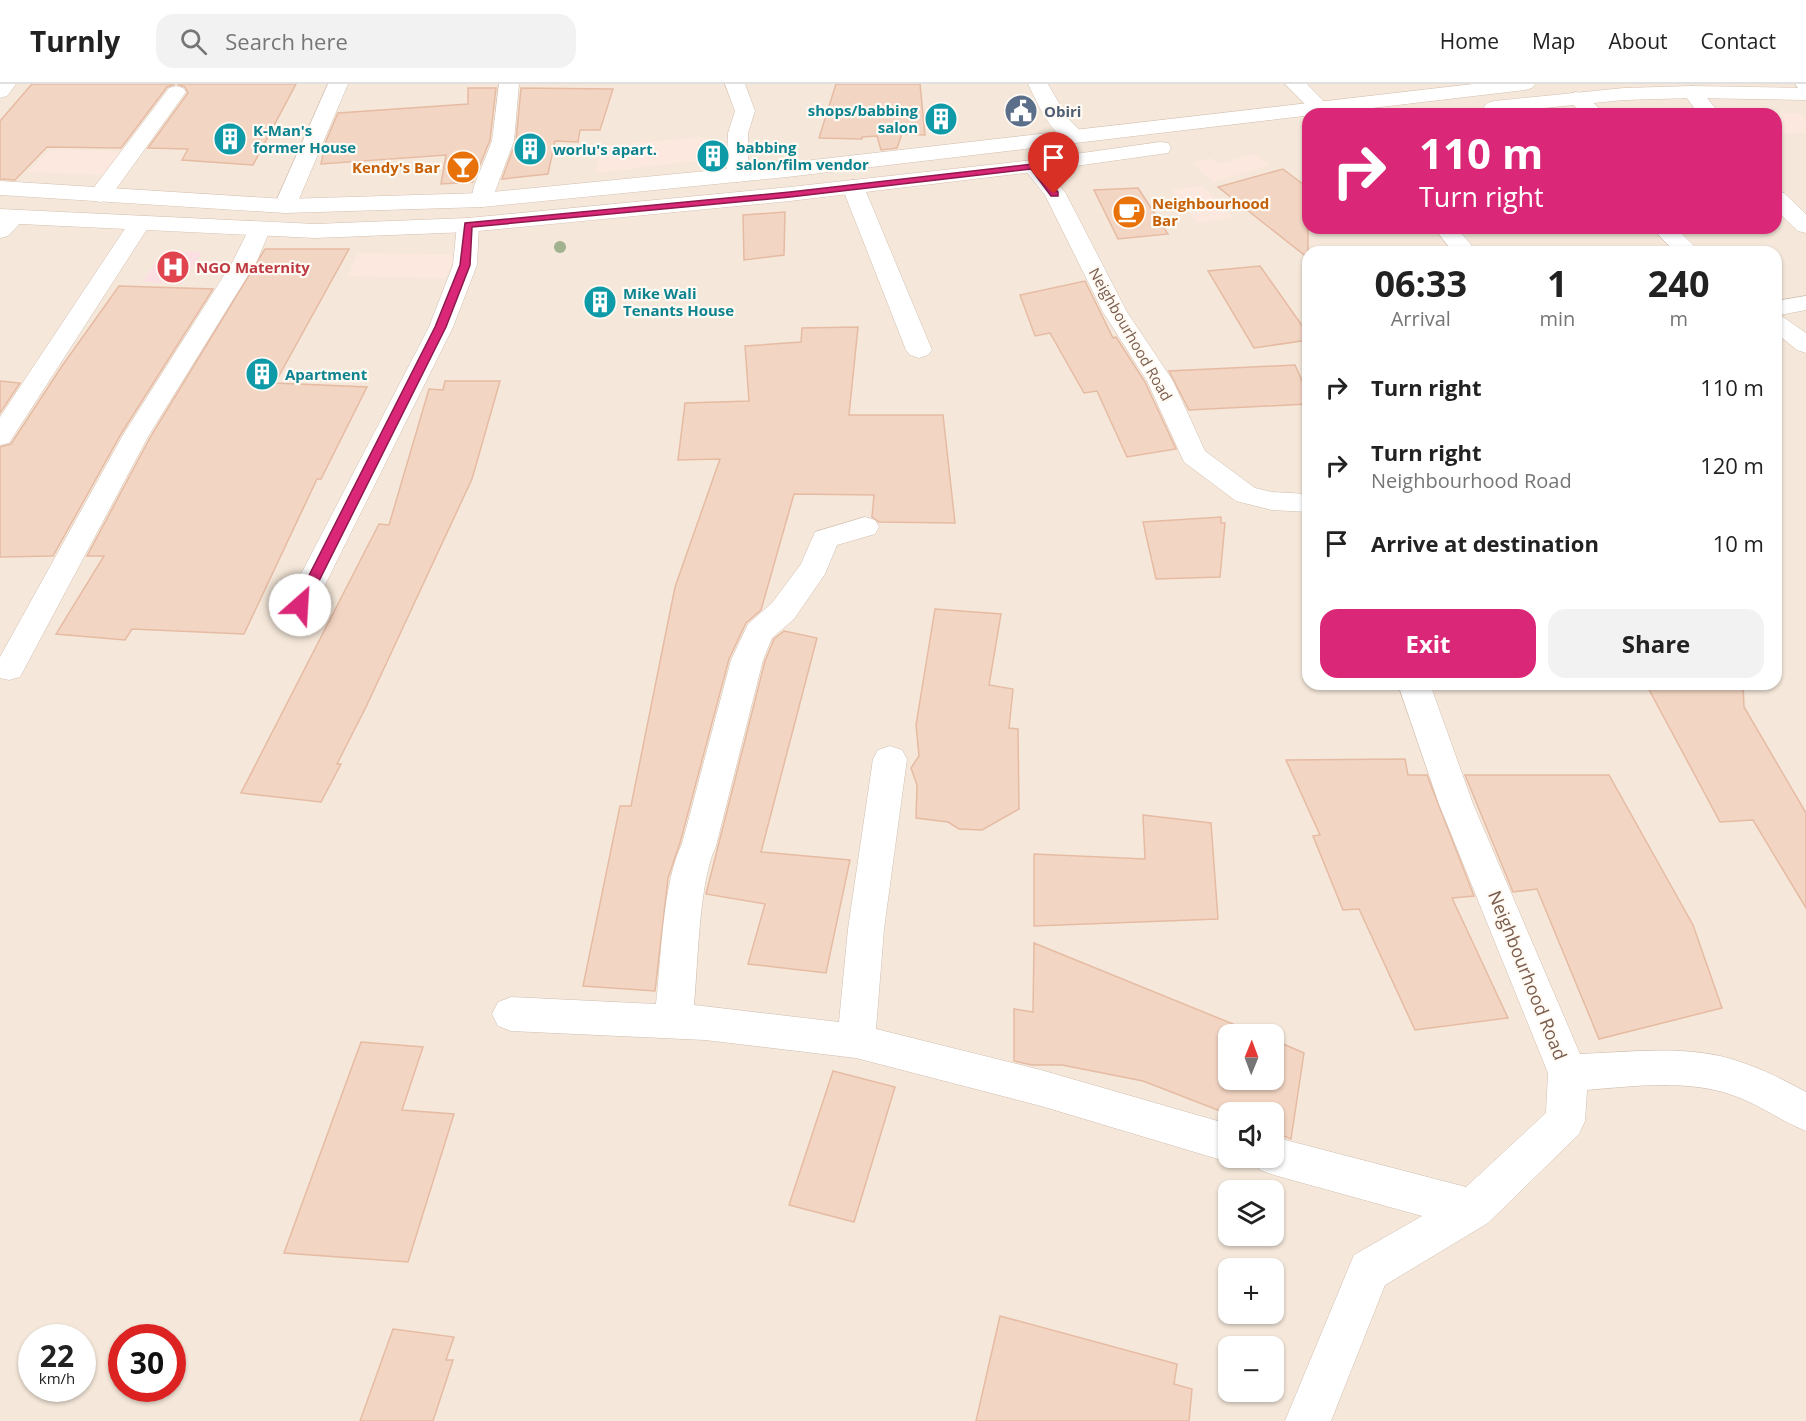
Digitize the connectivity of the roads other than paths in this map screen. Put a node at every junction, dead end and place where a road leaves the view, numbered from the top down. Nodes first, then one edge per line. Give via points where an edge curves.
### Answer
1 (6, 84) edge
2 (339, 84) edge
3 (510, 84) edge
4 (735, 84) edge
5 (1038, 84) edge
6 (1295, 84) edge
7 (1525, 84) edge
8 (0, 92) edge
9 (176, 92) dead end
10 (1692, 92) junction
11 (1806, 94) edge
12 (1576, 98) junction
13 (1319, 107) junction
14 (1311, 108) edge
15 (1488, 108) edge
16 (1588, 108) edge
17 (1705, 108) edge
18 (1302, 109) edge
19 (1302, 130) edge
20 (1074, 136) junction
21 (1033, 166) junction
22 (737, 175) junction
23 (853, 187) junction
24 (0, 188) edge
25 (100, 195) junction
26 (482, 200) junction
27 (1782, 204) edge
28 (285, 206) junction
29 (5, 222) edge
30 (140, 223) junction
31 (468, 225) junction
32 (1806, 226) edge
33 (259, 230) junction
34 (1450, 234) edge
35 (1669, 234) edge
36 (1460, 246) edge
37 (1682, 246) edge
38 (1806, 303) edge
39 (1782, 307) edge
40 (1782, 326) edge
41 (1806, 345) edge
42 (919, 350) dead end
43 (0, 437) edge
44 (1302, 503) edge
45 (865, 527) dead end
46 (300, 605) dead end
47 (9, 669) dead end
48 (1416, 690) edge
49 (890, 759) dead end
50 (511, 1014) dead end
51 (674, 1022) junction
52 (856, 1041) junction
53 (1568, 1073) junction
54 (1806, 1112) edge
55 (1218, 1140) edge
56 (1284, 1159) edge
57 (1473, 1209) junction
58 (1308, 1421) edge

1 - 8 street
2 - 28 street
3 - 26 street via 503,141
4 - 22 street via 745,111 738,133
5 - 20 street via 1058,120
6 - 13 street
7 - 13 street
9 - 25 street
10 - 11 street
10 - 12 street
10 - 17 street
12 - 15 street
12 - 16 street
13 - 14 street
18 - 20 street
19 - 21 street
20 - 22 street
21 - 23 street
21 - 44 street, Neighbourhood Road via 1054,194 1115,312 1160,381 1194,456 1246,495
22 - 26 street
23 - 31 street
23 - 42 street
24 - 25 street
25 - 28 street
26 - 28 street
27 - 32 street
29 - 30 street
30 - 33 street
30 - 43 street
31 - 33 street
31 - 46 street via 465,265 441,327
33 - 47 street via 245,261 136,436
34 - 36 street
35 - 37 street
38 - 39 street
40 - 41 street
45 - 51 street via 825,540 815,567 783,612 759,632 747,660 694,855
48 - 53 street, Neighbourhood Road via 1456,804
49 - 52 street via 866,929
50 - 51 street
51 - 52 street
52 - 55 street via 1041,1088
53 - 54 street via 1679,1069 1721,1074
53 - 57 street, Neighbourhood Road via 1565,1121
56 - 57 street
57 - 58 street, Neighbourhood Road via 1369,1270

